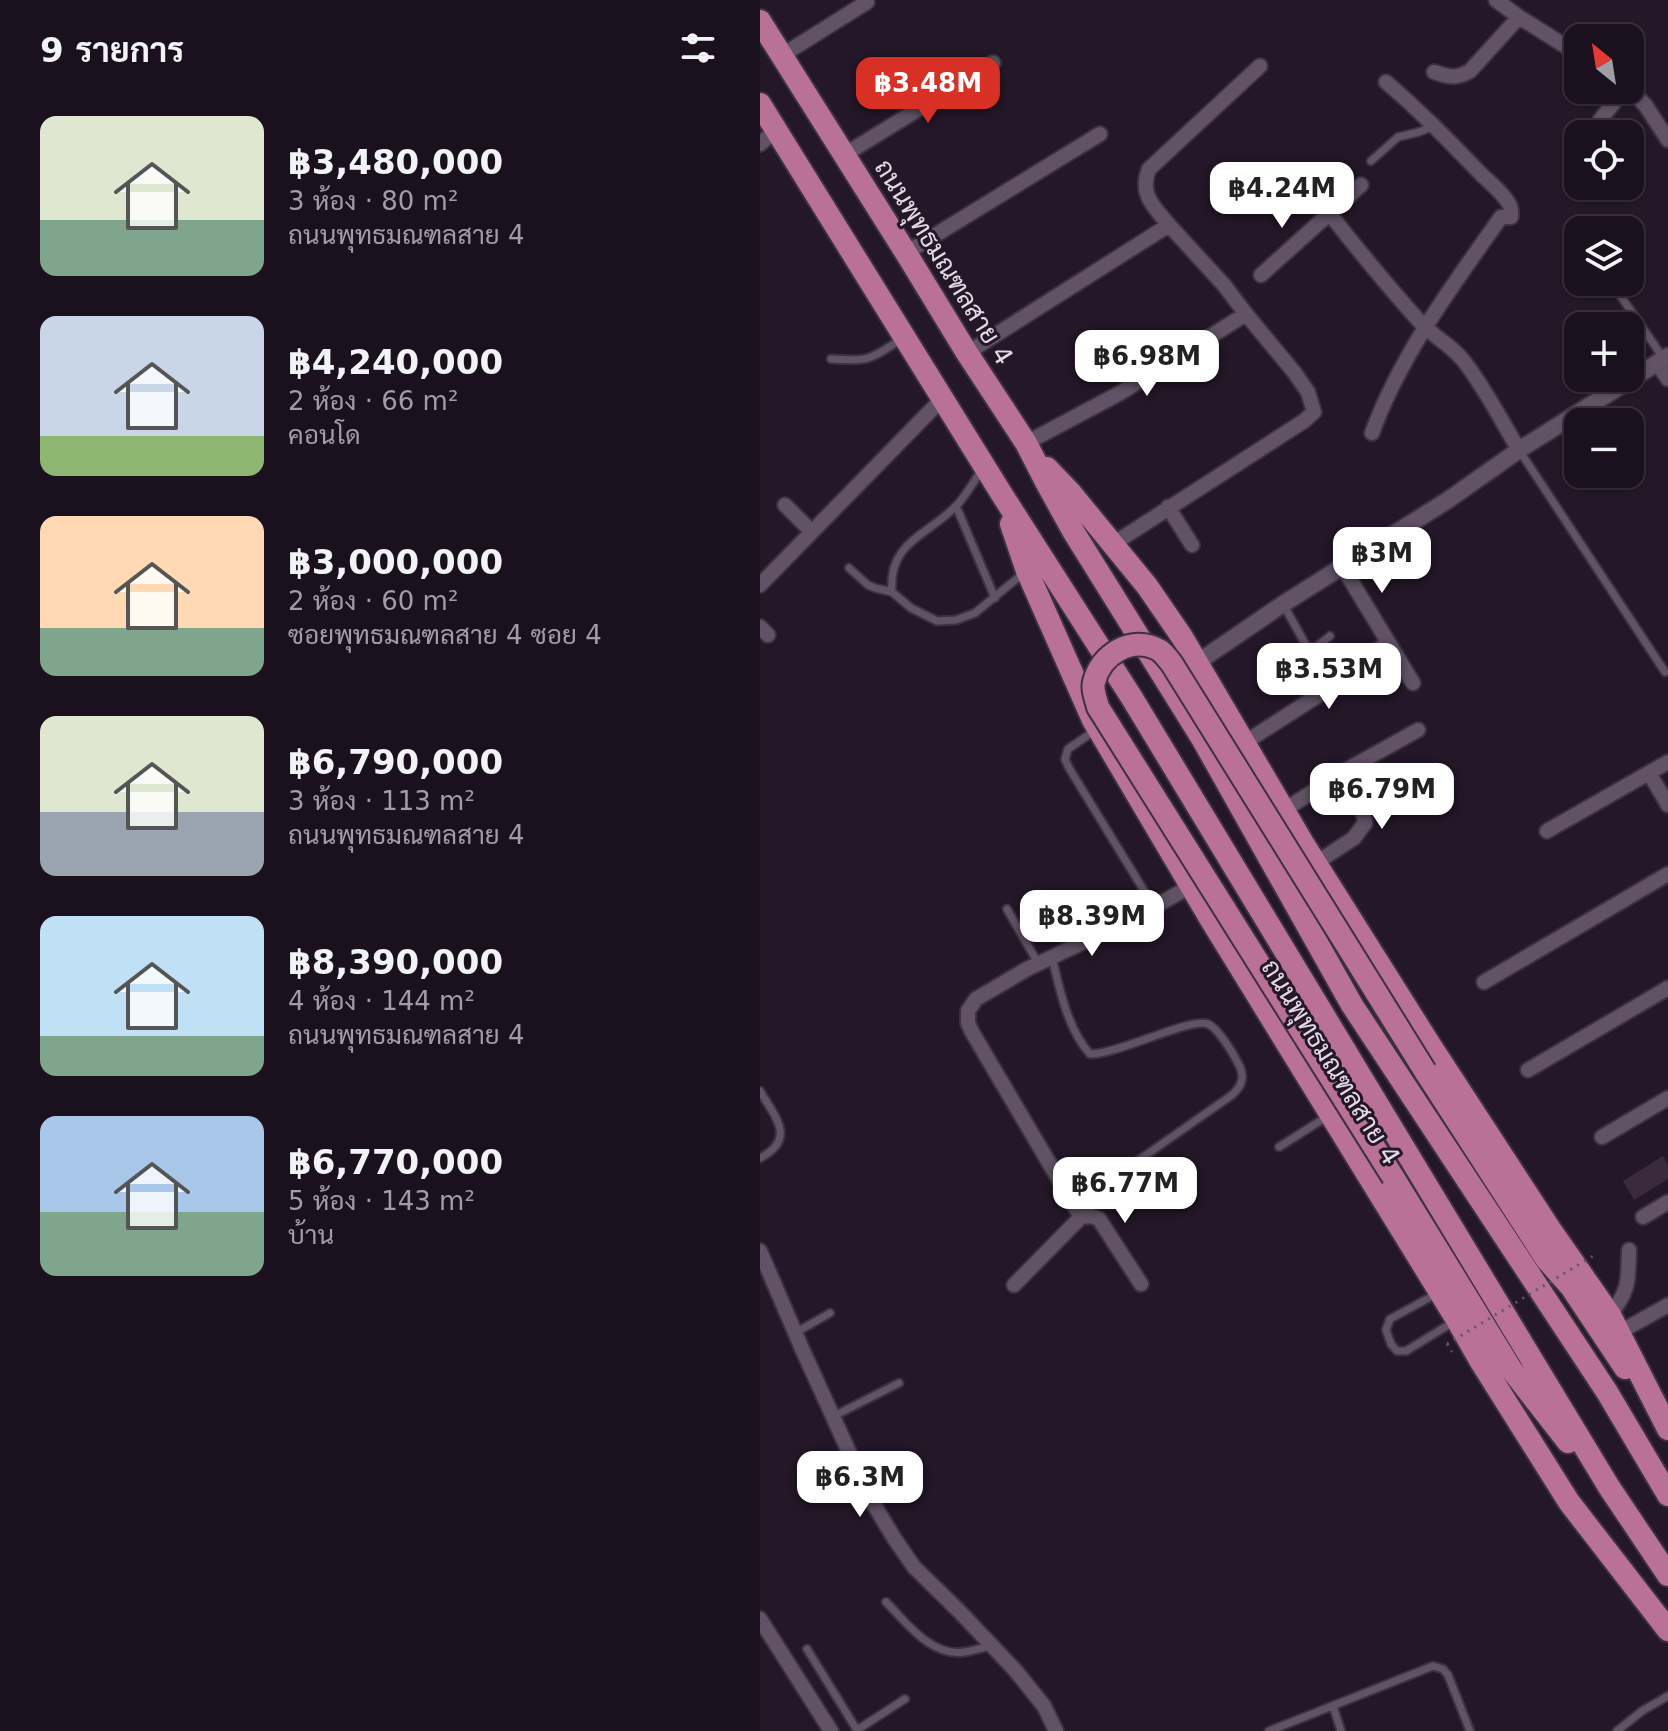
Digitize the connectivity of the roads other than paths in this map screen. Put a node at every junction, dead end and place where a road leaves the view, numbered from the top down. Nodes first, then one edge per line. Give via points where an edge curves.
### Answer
1 (1496, 0) edge
2 (867, 2) dead end
3 (1519, 17) junction
4 (760, 21) edge
5 (1564, 45) edge
6 (781, 56) junction
7 (993, 63) dead end
8 (1260, 66) dead end
9 (1434, 72) dead end
10 (1386, 82) dead end
11 (760, 104) edge
12 (1615, 104) edge
13 (1644, 104) edge
14 (1600, 120) dead end
15 (1434, 126) junction
16 (1100, 134) dead end
17 (768, 137) edge
18 (1668, 140) edge
19 (844, 155) junction
20 (1371, 161) dead end
21 (1361, 185) dead end
22 (1329, 213) junction
23 (1169, 225) junction
24 (906, 253) junction
25 (1261, 275) dead end
26 (1620, 296) edge
27 (1246, 314) junction
28 (1425, 327) junction
29 (904, 337) junction
30 (967, 353) junction
31 (831, 359) dead end
32 (1663, 360) edge
33 (1668, 379) edge
34 (942, 399) junction
35 (1372, 433) dead end
36 (1029, 447) junction
37 (1519, 450) junction
38 (985, 466) junction
39 (1001, 493) junction
40 (785, 505) dead end
41 (956, 506) junction
42 (1168, 507) junction
43 (812, 532) junction
44 (1113, 544) junction
45 (1192, 545) dead end
46 (1342, 566) junction
47 (849, 568) dead end
48 (1027, 571) junction
49 (760, 585) edge
50 (892, 592) junction
51 (995, 598) junction
52 (1283, 604) junction
53 (1330, 636) dead end
54 (1387, 643) junction
55 (1198, 662) junction
56 (1665, 672) dead end
57 (1413, 683) dead end
58 (1098, 729) junction
59 (1418, 730) dead end
60 (1244, 743) junction
61 (1668, 762) edge
62 (1649, 773) junction
63 (1340, 774) junction
64 (1668, 805) edge
65 (1284, 810) junction
66 (1547, 831) dead end
67 (1316, 863) junction
68 (1668, 874) edge
69 (1191, 886) junction
70 (1154, 907) junction
71 (1007, 909) dead end
72 (1045, 960) junction
73 (1484, 982) dead end
74 (1668, 988) edge
75 (1528, 1070) dead end
76 (760, 1091) edge
77 (1668, 1098) edge
78 (1331, 1114) junction
79 (1602, 1137) dead end
80 (1279, 1147) dead end
81 (760, 1158) edge
82 (1116, 1176) dead end
83 (1668, 1202) edge
84 (1081, 1217) junction
85 (1643, 1217) dead end
86 (1629, 1250) dead end
87 (760, 1251) edge
88 (1547, 1260) junction
89 (1141, 1284) dead end
90 (1014, 1285) dead end
91 (1440, 1292) junction
92 (1668, 1305) edge
93 (830, 1313) dead end
94 (1457, 1320) junction
95 (1615, 1324) junction
96 (795, 1333) junction
97 (1511, 1369) junction
98 (899, 1383) dead end
99 (1607, 1392) junction
100 (832, 1417) junction
101 (1667, 1427) edge
102 (1609, 1487) junction
103 (1668, 1495) edge
104 (1617, 1562) junction
105 (1668, 1575) edge
106 (886, 1602) dead end
107 (760, 1619) edge
108 (1668, 1630) edge
109 (992, 1645) junction
110 (807, 1649) dead end
111 (1668, 1696) edge
112 (905, 1699) dead end
113 (1333, 1706) junction
114 (856, 1730) edge
115 (831, 1731) edge
116 (1056, 1731) edge
117 (1269, 1731) edge
118 (1341, 1731) edge
119 (1470, 1731) edge
120 (1617, 1731) edge

1 - 3 street
2 - 6 street
3 - 5 street
3 - 9 street via 1470,71 1454,77
4 - 6 main road, ถนนพุทธมณฑลสาย 4
6 - 19 main road, ถนนพุทธมณฑลสาย 4
7 - 19 street
8 - 23 street via 1149,169 1145,189
10 - 15 street
11 - 17 main road, ถนนพุทธมณฑลสาย 4
12 - 14 street
13 - 18 street
15 - 20 lane via 1398,137
15 - 28 street via 1501,194 1511,217 1501,217
16 - 24 street
17 - 29 main road, ถนนพุทธมณฑลสาย 4
19 - 24 main road, ถนนพุทธมณฑลสาย 4
21 - 22 street
22 - 25 street
22 - 28 street
23 - 27 street
23 - 30 street
24 - 30 main road, ถนนพุทธมณฑลสาย 4
26 - 32 lane
27 - 36 street
27 - 42 street via 1308,392 1314,412
28 - 35 street
28 - 37 street via 1463,361
29 - 31 lane via 863,361
29 - 34 main road, ถนนพุทธมณฑลสาย 4
30 - 36 main road, ถนนพุทธมณฑลสาย 4
32 - 33 street
32 - 37 street
34 - 38 main road, ถนนพุทธมณฑลสาย 4
34 - 43 street
36 - 44 main road, ถนนพุทธมณฑลสาย 4
36 - 99 main road, ถนนพุทธมณฑลสาย 4 via 1352,1005
37 - 46 street
37 - 56 lane
38 - 39 main road, ถนนพุทธมณฑลสาย 4
38 - 41 lane
39 - 48 main road, ถนนพุทธมณฑลสาย 4
39 - 102 main road, ถนนพุทธมณฑลสาย 4 via 1132,698
40 - 43 street
41 - 50 lane via 899,556 891,576
41 - 51 lane
42 - 44 street
42 - 45 street
43 - 49 street
44 - 55 main road, ถนนพุทธมณฑลสาย 4
46 - 52 street
46 - 54 street
47 - 50 lane via 875,588
48 - 51 lane
48 - 58 main road, ถนนพุทธมณฑลสาย 4
50 - 51 lane via 937,621 975,613
52 - 53 lane via 1307,647 1315,648
52 - 55 street
54 - 57 street
54 - 60 street
55 - 60 main road, ถนนพุทธมณฑลสาย 4
58 - 69 main road, ถนนพุทธมณฑลสาย 4
58 - 70 lane via 1068,749 1065,759
59 - 63 street
60 - 65 main road, ถนนพุทธมณฑลสาย 4
61 - 62 street
62 - 64 street
62 - 66 street
63 - 65 street
63 - 67 street via 1365,823 1354,838
65 - 67 main road, ถนนพุทธมณฑลสาย 4
67 - 95 main road, ถนนพุทธมณฑลสาย 4
68 - 73 street
69 - 70 street
69 - 78 main road, ถนนพุทธมณฑลสาย 4
70 - 72 street
71 - 72 lane
72 - 82 lane via 1090,1054 1205,1022 1215,1028 1243,1077 1232,1095
72 - 84 street via 976,999 968,1023
74 - 75 street
76 - 81 lane via 782,1135
77 - 79 street
78 - 80 lane
78 - 91 main road, ถนนพุทธมณฑลสาย 4
83 - 85 street
84 - 89 street via 1099,1219
84 - 90 street
86 - 95 street via 1628,1285
87 - 96 street
88 - 97 main road, bridge via 1172,664 1161,651 1147,646 1133,644 1113,653 1093,684 1098,707
88 - 99 main road
88 - 101 main road
91 - 94 main road, ถนนพุทธมณฑลสาย 4
91 - 94 lane via 1390,1319 1386,1330 1391,1344 1406,1351
92 - 95 street
93 - 96 lane
94 - 104 main road, ถนนพุทธมณฑลสาย 4 via 1569,1502
95 - 101 main road, ถนนพุทธมณฑลสาย 4
96 - 100 street
97 - 102 main road
97 - 104 main road
98 - 100 lane
99 - 103 main road, ถนนพุทธมณฑลสาย 4
100 - 109 street via 870,1498 914,1567
102 - 105 main road, ถนนพุทธมณฑลสาย 4
104 - 108 main road, ถนนพุทธมณฑลสาย 4
106 - 109 lane via 940,1650 962,1653
107 - 115 street
109 - 116 street via 1044,1706
110 - 114 lane
111 - 120 lane
112 - 114 lane
113 - 117 lane
113 - 118 lane
113 - 119 lane via 1433,1666 1448,1675

